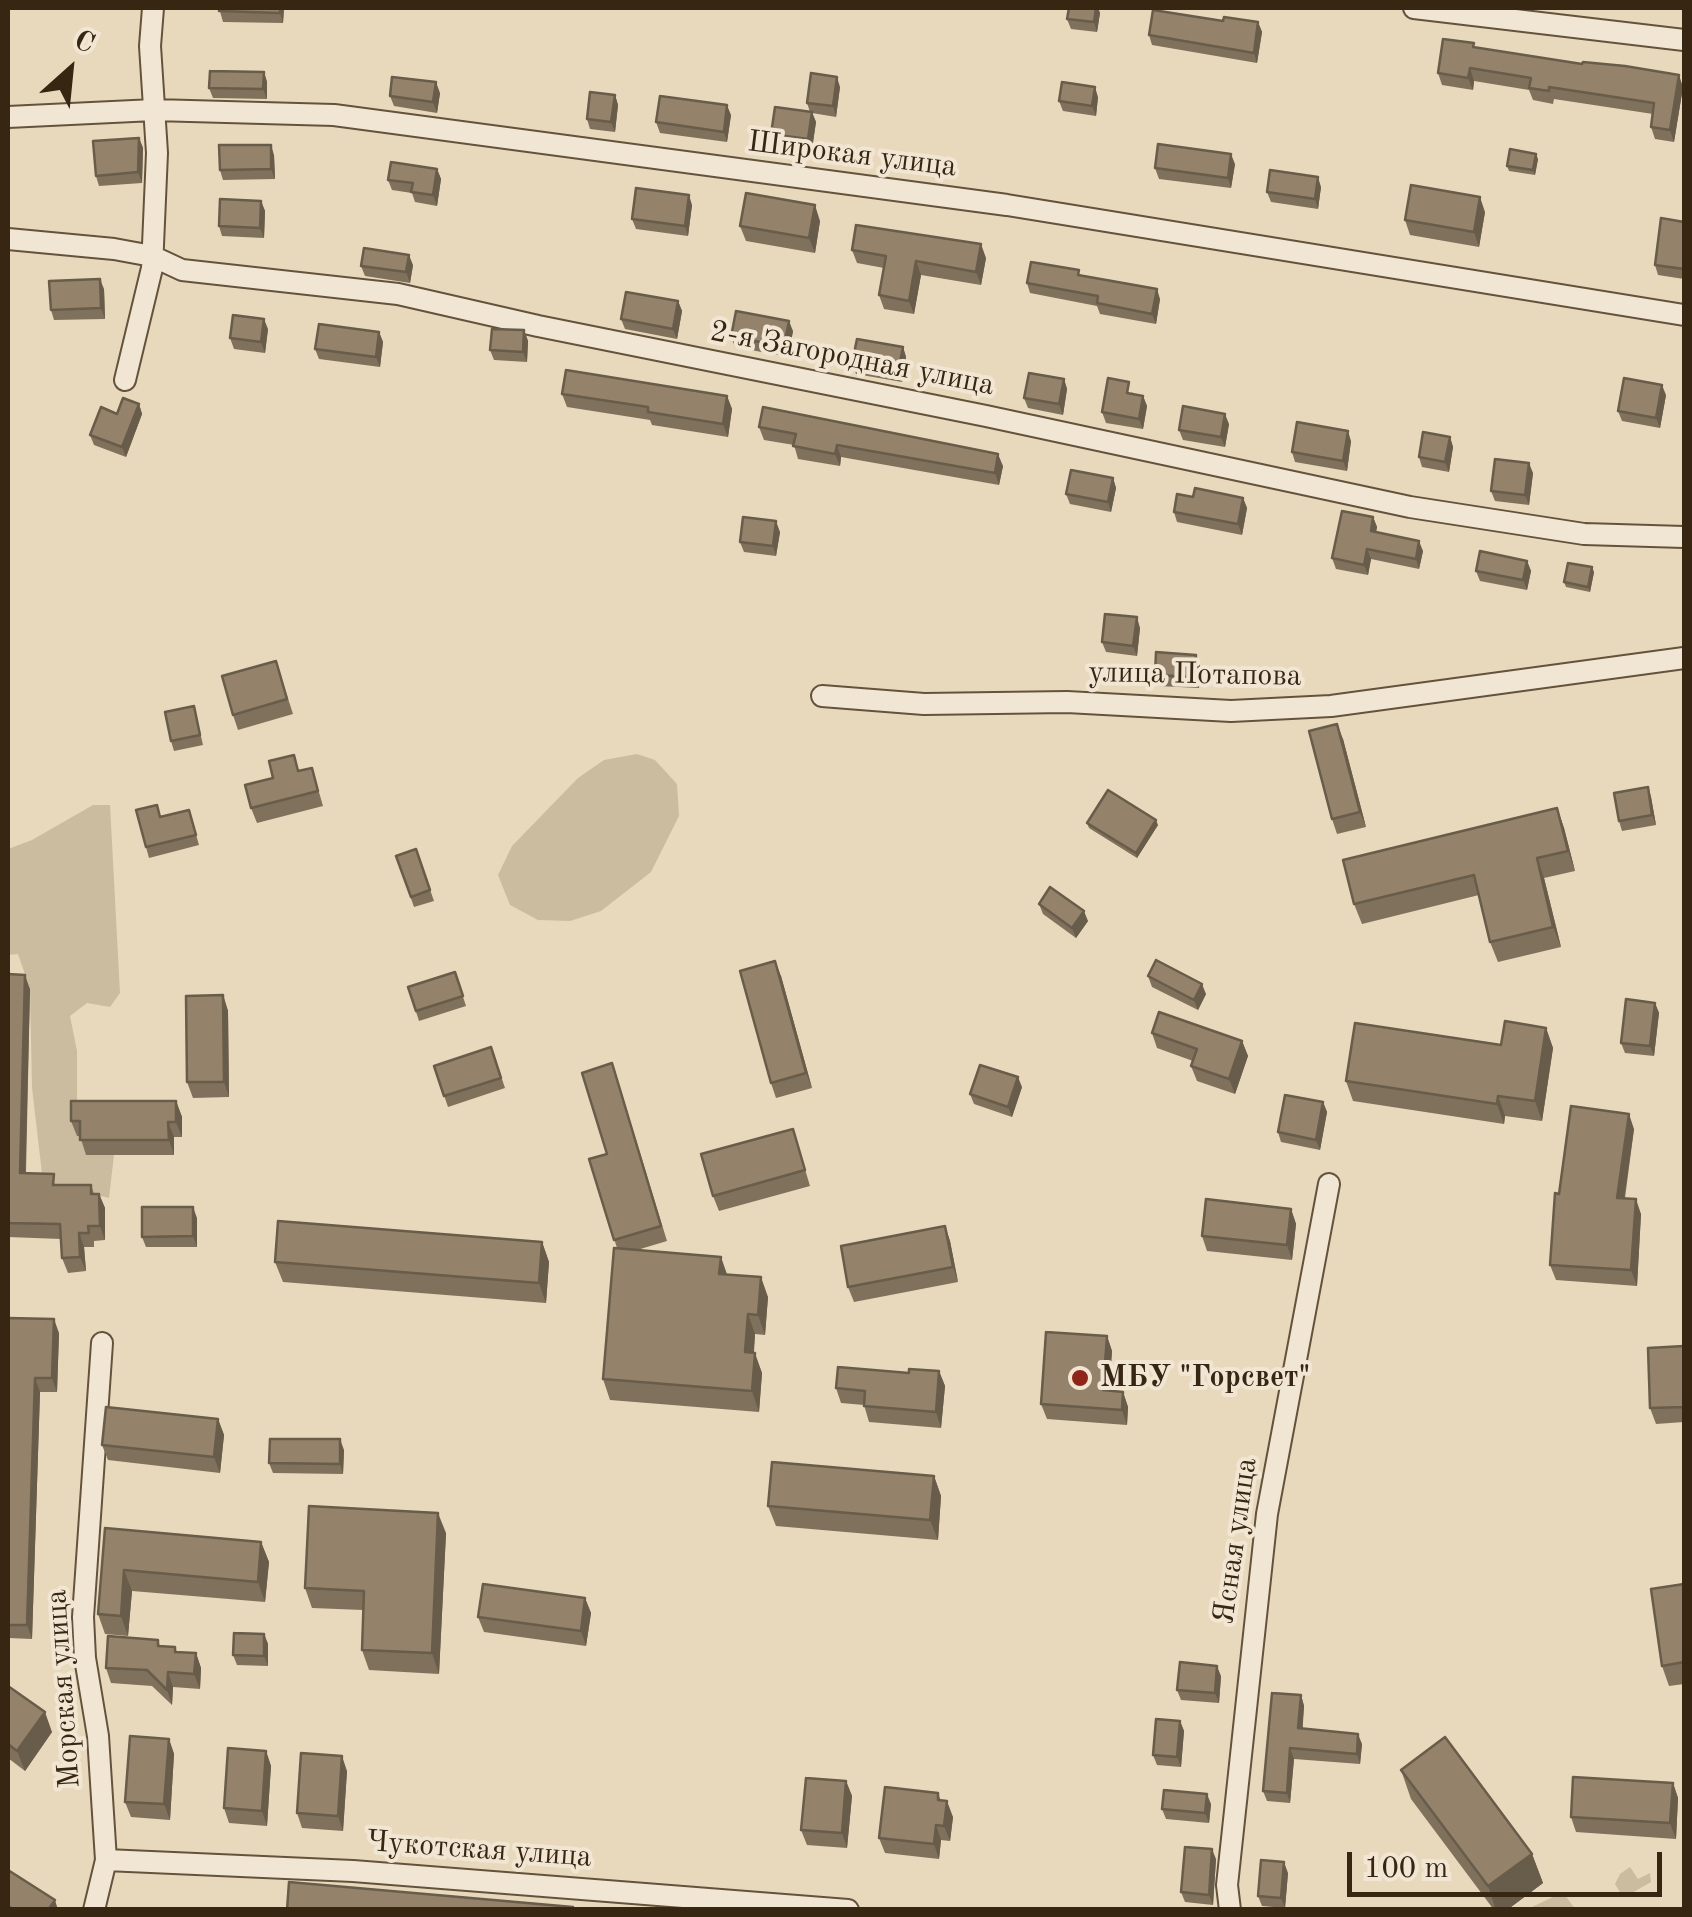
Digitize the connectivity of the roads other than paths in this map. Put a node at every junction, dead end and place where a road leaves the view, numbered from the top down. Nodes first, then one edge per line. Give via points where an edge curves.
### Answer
1 (153, 8) edge
2 (1414, 8) edge
3 (1684, 40) edge
4 (154, 110) junction
5 (8, 117) edge
6 (8, 240) edge
7 (152, 256) junction
8 (1684, 315) edge
9 (125, 380) dead end
10 (1684, 537) edge
11 (1684, 658) edge
12 (822, 696) dead end
13 (1330, 1184) dead end
14 (102, 1343) dead end
15 (106, 1860) junction
16 (97, 1908) edge
17 (848, 1910) edge
18 (1230, 1910) edge

1 - 4 street
2 - 3 street
4 - 5 street, Широкая улица
4 - 7 street
4 - 8 street, Широкая улица via 334,115 1006,204
6 - 7 street, 2-я Загородная улица
7 - 9 street
7 - 10 street, 2-я Загородная улица via 182,270 398,294 1410,507 1584,534
11 - 12 street, улица Потапова via 1331,706 1231,711
13 - 18 street, Ясная улица via 1267,1514
14 - 15 street, Морская улица via 83,1618
15 - 16 street, Морская улица
15 - 17 street, Чукотская улица via 353,1871

